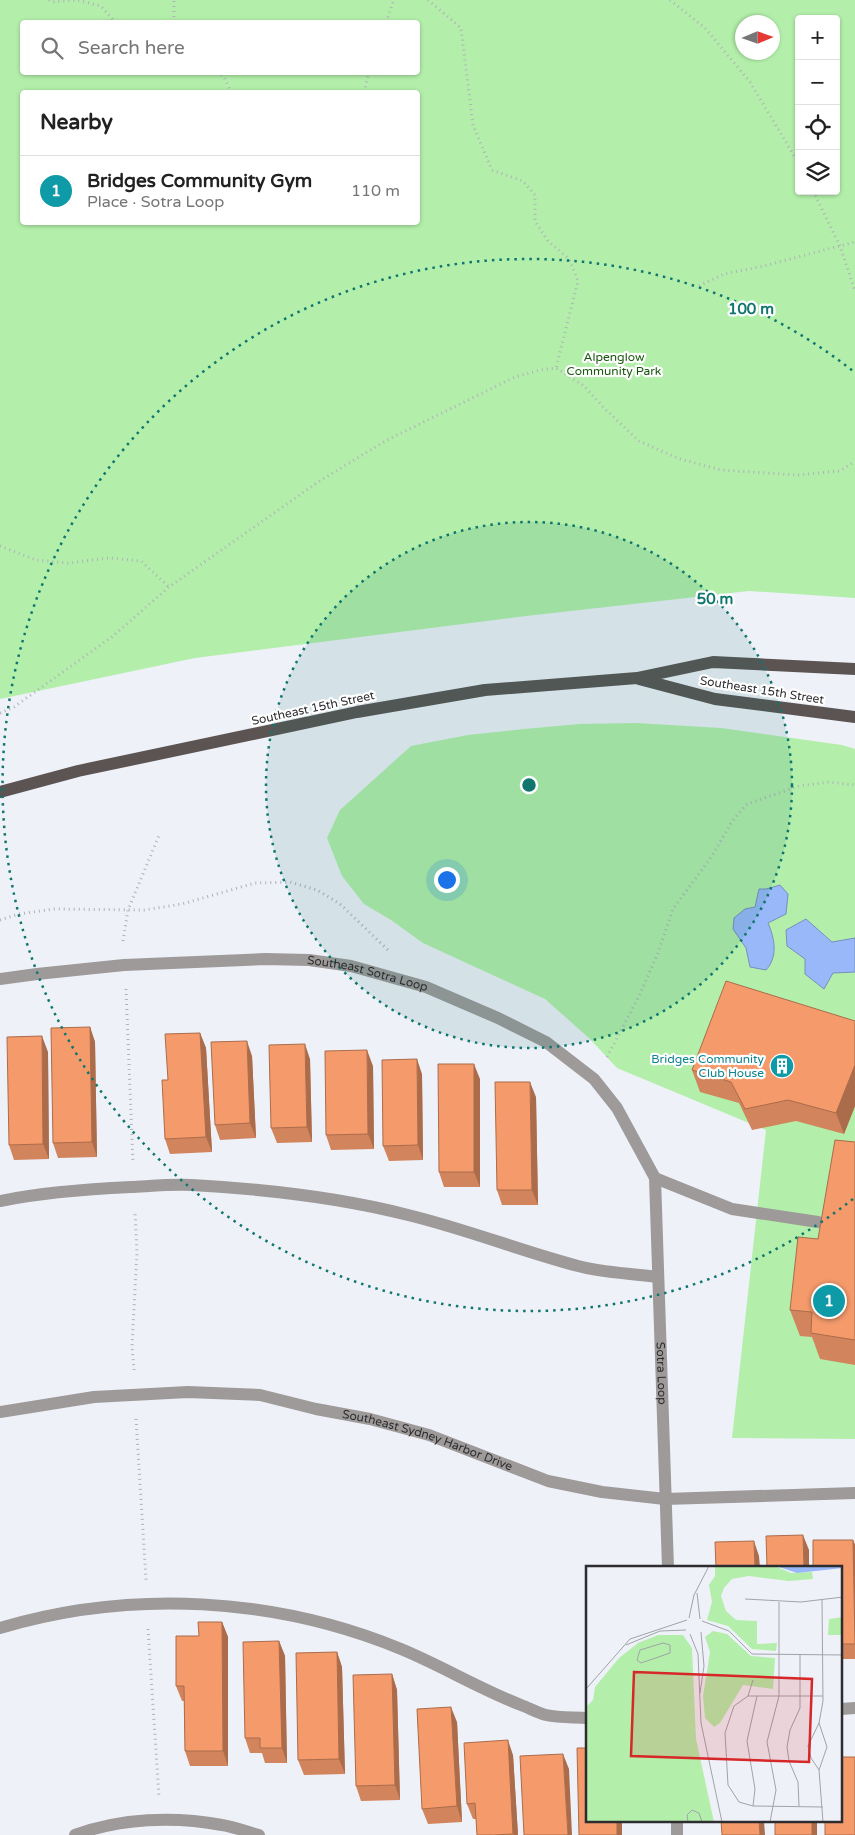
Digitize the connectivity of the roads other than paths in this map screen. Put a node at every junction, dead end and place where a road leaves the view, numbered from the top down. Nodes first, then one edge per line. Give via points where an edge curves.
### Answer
1 (855, 669) edge
2 (637, 678) junction
3 (855, 717) edge
4 (0, 792) edge
5 (0, 979) edge
6 (655, 1178) junction
7 (0, 1201) edge
8 (818, 1222) dead end
9 (657, 1277) junction
10 (0, 1412) edge
11 (855, 1493) edge
12 (665, 1499) junction
13 (668, 1566) edge
14 (0, 1628) edge
15 (855, 1708) edge
16 (842, 1709) edge
17 (586, 1718) edge
18 (677, 1822) edge
19 (75, 1835) edge
20 (259, 1835) edge
21 (677, 1835) edge

1 - 2 main road, Southeast 15th Street via 713,662
2 - 3 main road, Southeast 15th Street via 714,699
2 - 4 main road, Southeast 15th Street via 485,690 358,712 78,771
5 - 6 street, Southeast Sotra Loop via 124,965 266,959 309,960 351,966 426,987 546,1042 594,1079 617,1108
6 - 8 street via 732,1209
6 - 9 street, Sotra Loop
7 - 9 street via 79,1189 190,1185 298,1194 352,1202 462,1229 580,1267
9 - 12 street, Sotra Loop
10 - 12 street, Southeast Sydney Harbor Drive via 94,1397 188,1392 260,1395 429,1435 548,1481 602,1492
11 - 12 street, Southeast Sydney Harbor Drive
12 - 13 street, Sotra Loop
14 - 17 street via 90,1609 147,1603 261,1610 315,1620 371,1637 546,1715
15 - 16 street
18 - 21 street
19 - 20 street via 95,1828 160,1819 222,1825

